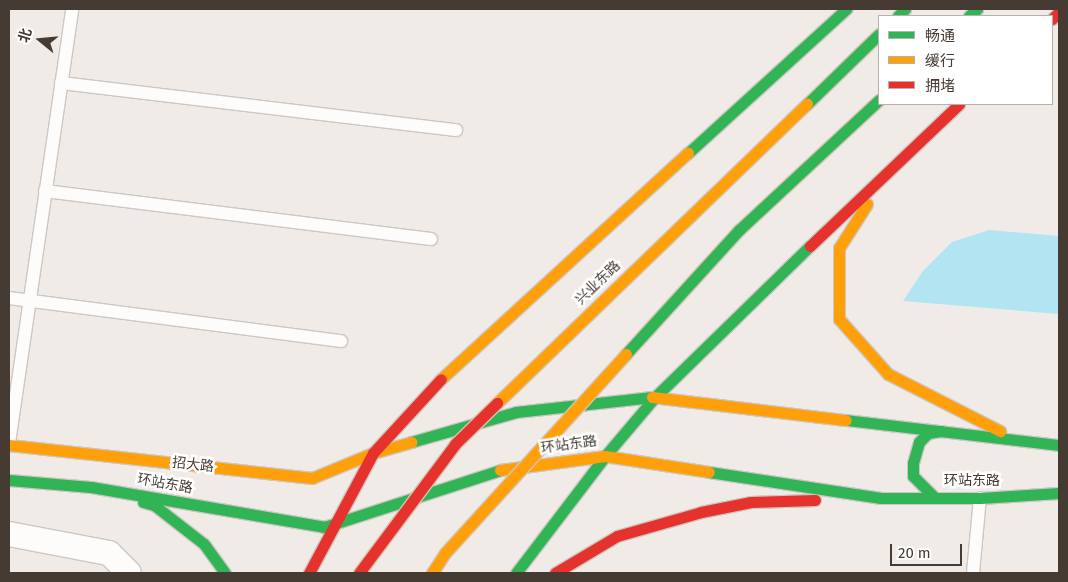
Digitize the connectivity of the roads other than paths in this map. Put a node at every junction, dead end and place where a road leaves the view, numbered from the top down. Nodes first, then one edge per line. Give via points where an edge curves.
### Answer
1 (72, 9) edge
2 (846, 9) edge
3 (878, 35) edge
4 (61, 83) junction
5 (878, 101) edge
6 (957, 105) edge
7 (456, 130) dead end
8 (890, 166) junction
9 (45, 191) junction
10 (431, 239) dead end
11 (9, 298) edge
12 (30, 300) junction
13 (341, 341) dead end
14 (656, 397) junction
15 (941, 431) junction
16 (1016, 440) junction
17 (9, 444) edge
18 (1059, 445) edge
19 (373, 453) junction
20 (605, 456) junction
21 (9, 480) edge
22 (91, 487) junction
23 (1059, 493) edge
24 (933, 496) junction
25 (881, 498) junction
26 (980, 498) junction
27 (335, 523) junction
28 (9, 534) edge
29 (128, 573) edge
30 (225, 573) edge
31 (309, 573) edge
32 (359, 573) edge
33 (432, 573) edge
34 (516, 573) edge
35 (555, 573) edge
36 (973, 573) edge

1 - 4 lane
2 - 19 main road via 450,371
3 - 32 main road, 兴业东路, bridge via 454,444
4 - 7 lane
4 - 9 lane
5 - 33 main road, bridge via 739,230 445,553
6 - 8 main road
8 - 14 main road
8 - 16 main road via 840,248 839,319 888,374
9 - 10 lane
9 - 12 lane
11 - 12 lane
12 - 13 lane
12 - 17 lane
14 - 15 main road
14 - 19 main road via 516,412
14 - 20 main road
15 - 16 main road
15 - 24 main road via 928,433 919,442 913,463 912,476
16 - 18 main road
17 - 19 main road, 招大路 via 312,478
19 - 27 main road
20 - 25 main road, 环站东路
20 - 27 main road, 环站东路 via 487,472
20 - 34 main road
21 - 22 main road
22 - 27 main road, 环站东路 via 324,526
22 - 30 main road via 154,505 204,544
23 - 26 main road, 环站东路
24 - 25 main road, 环站东路
24 - 26 main road, 环站东路
25 - 35 main road via 751,502 701,512 617,536
26 - 36 lane
27 - 31 main road
28 - 29 street via 109,553

